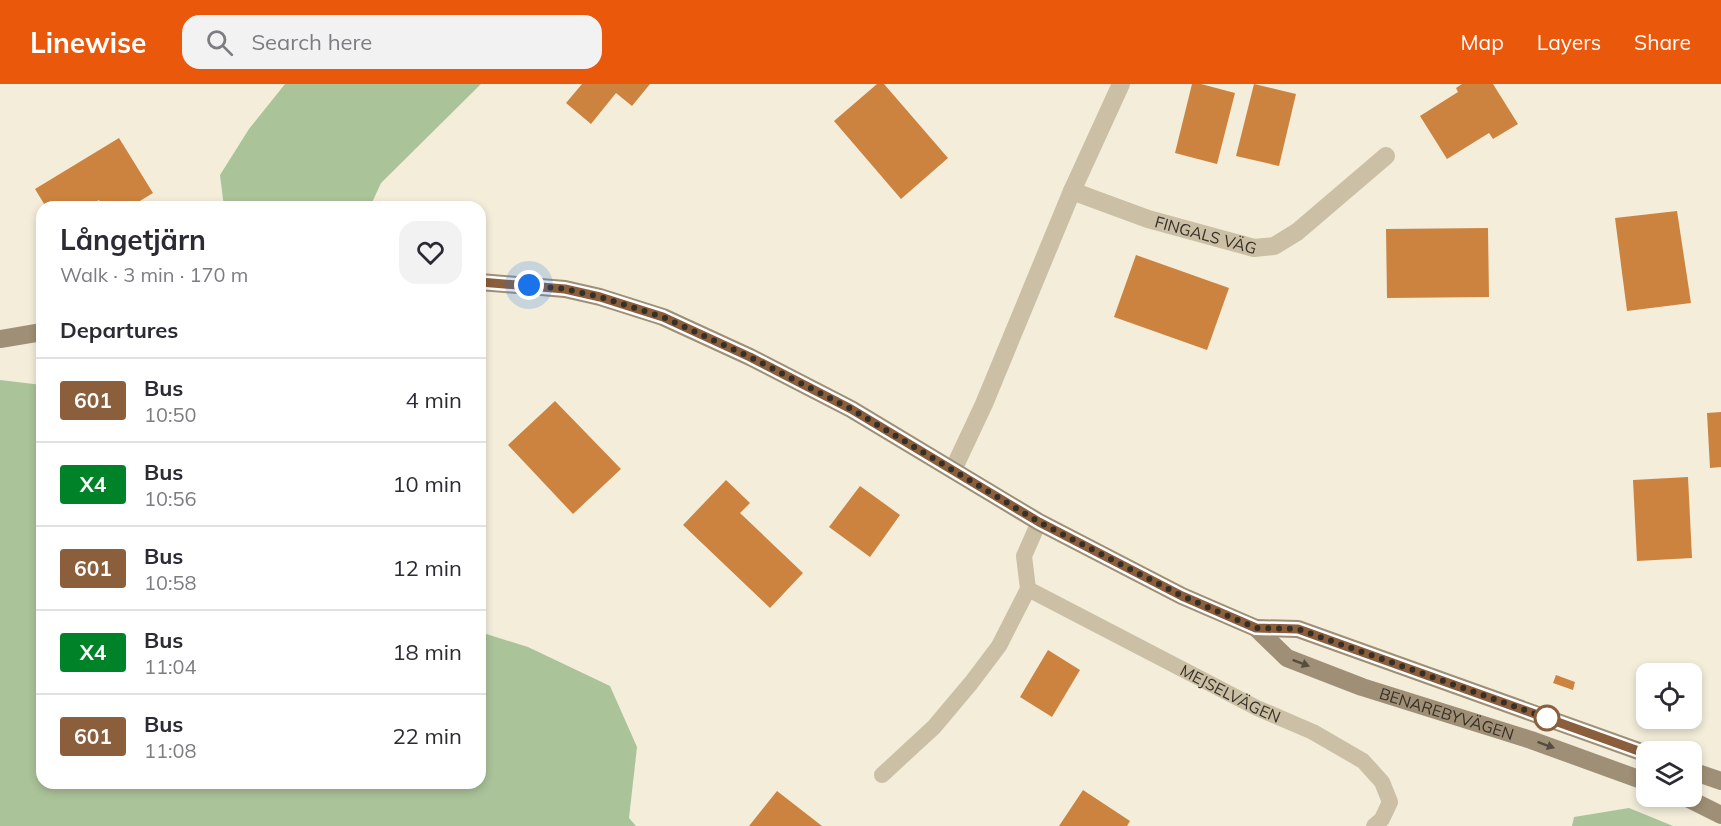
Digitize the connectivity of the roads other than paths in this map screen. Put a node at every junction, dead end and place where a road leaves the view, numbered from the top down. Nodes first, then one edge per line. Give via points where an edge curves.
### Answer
1 (1121, 84) edge
2 (1386, 156) dead end
3 (1072, 191) junction
4 (486, 282) edge
5 (36, 333) edge
6 (0, 339) edge
7 (953, 470) junction
8 (1039, 522) junction
9 (1028, 590) junction
10 (1256, 628) junction
11 (1636, 750) edge
12 (882, 775) dead end
13 (1702, 775) edge
14 (1636, 778) edge
15 (1721, 782) edge
16 (1702, 806) edge
17 (1721, 815) edge
18 (1374, 826) edge

1 - 3 street
2 - 3 street, FINGALS VÄG via 1275,246 1254,248 1148,219
3 - 7 street
4 - 7 street, BENAREBYVÄGEN via 565,289 663,317 851,409
5 - 6 street
7 - 8 street, BENAREBYVÄGEN
8 - 9 lane via 1024,556
8 - 10 street, BENAREBYVÄGEN via 1182,596
9 - 12 lane via 999,646 971,683 934,727
9 - 18 lane, MEJSELVÄGEN via 1257,708 1313,732 1363,761 1382,782 1390,802
10 - 11 street, BENAREBYVÄGEN via 1298,629
10 -> 14 street, BENAREBYVÄGEN via 1287,658 1362,687
13 - 15 street
16 - 17 street

